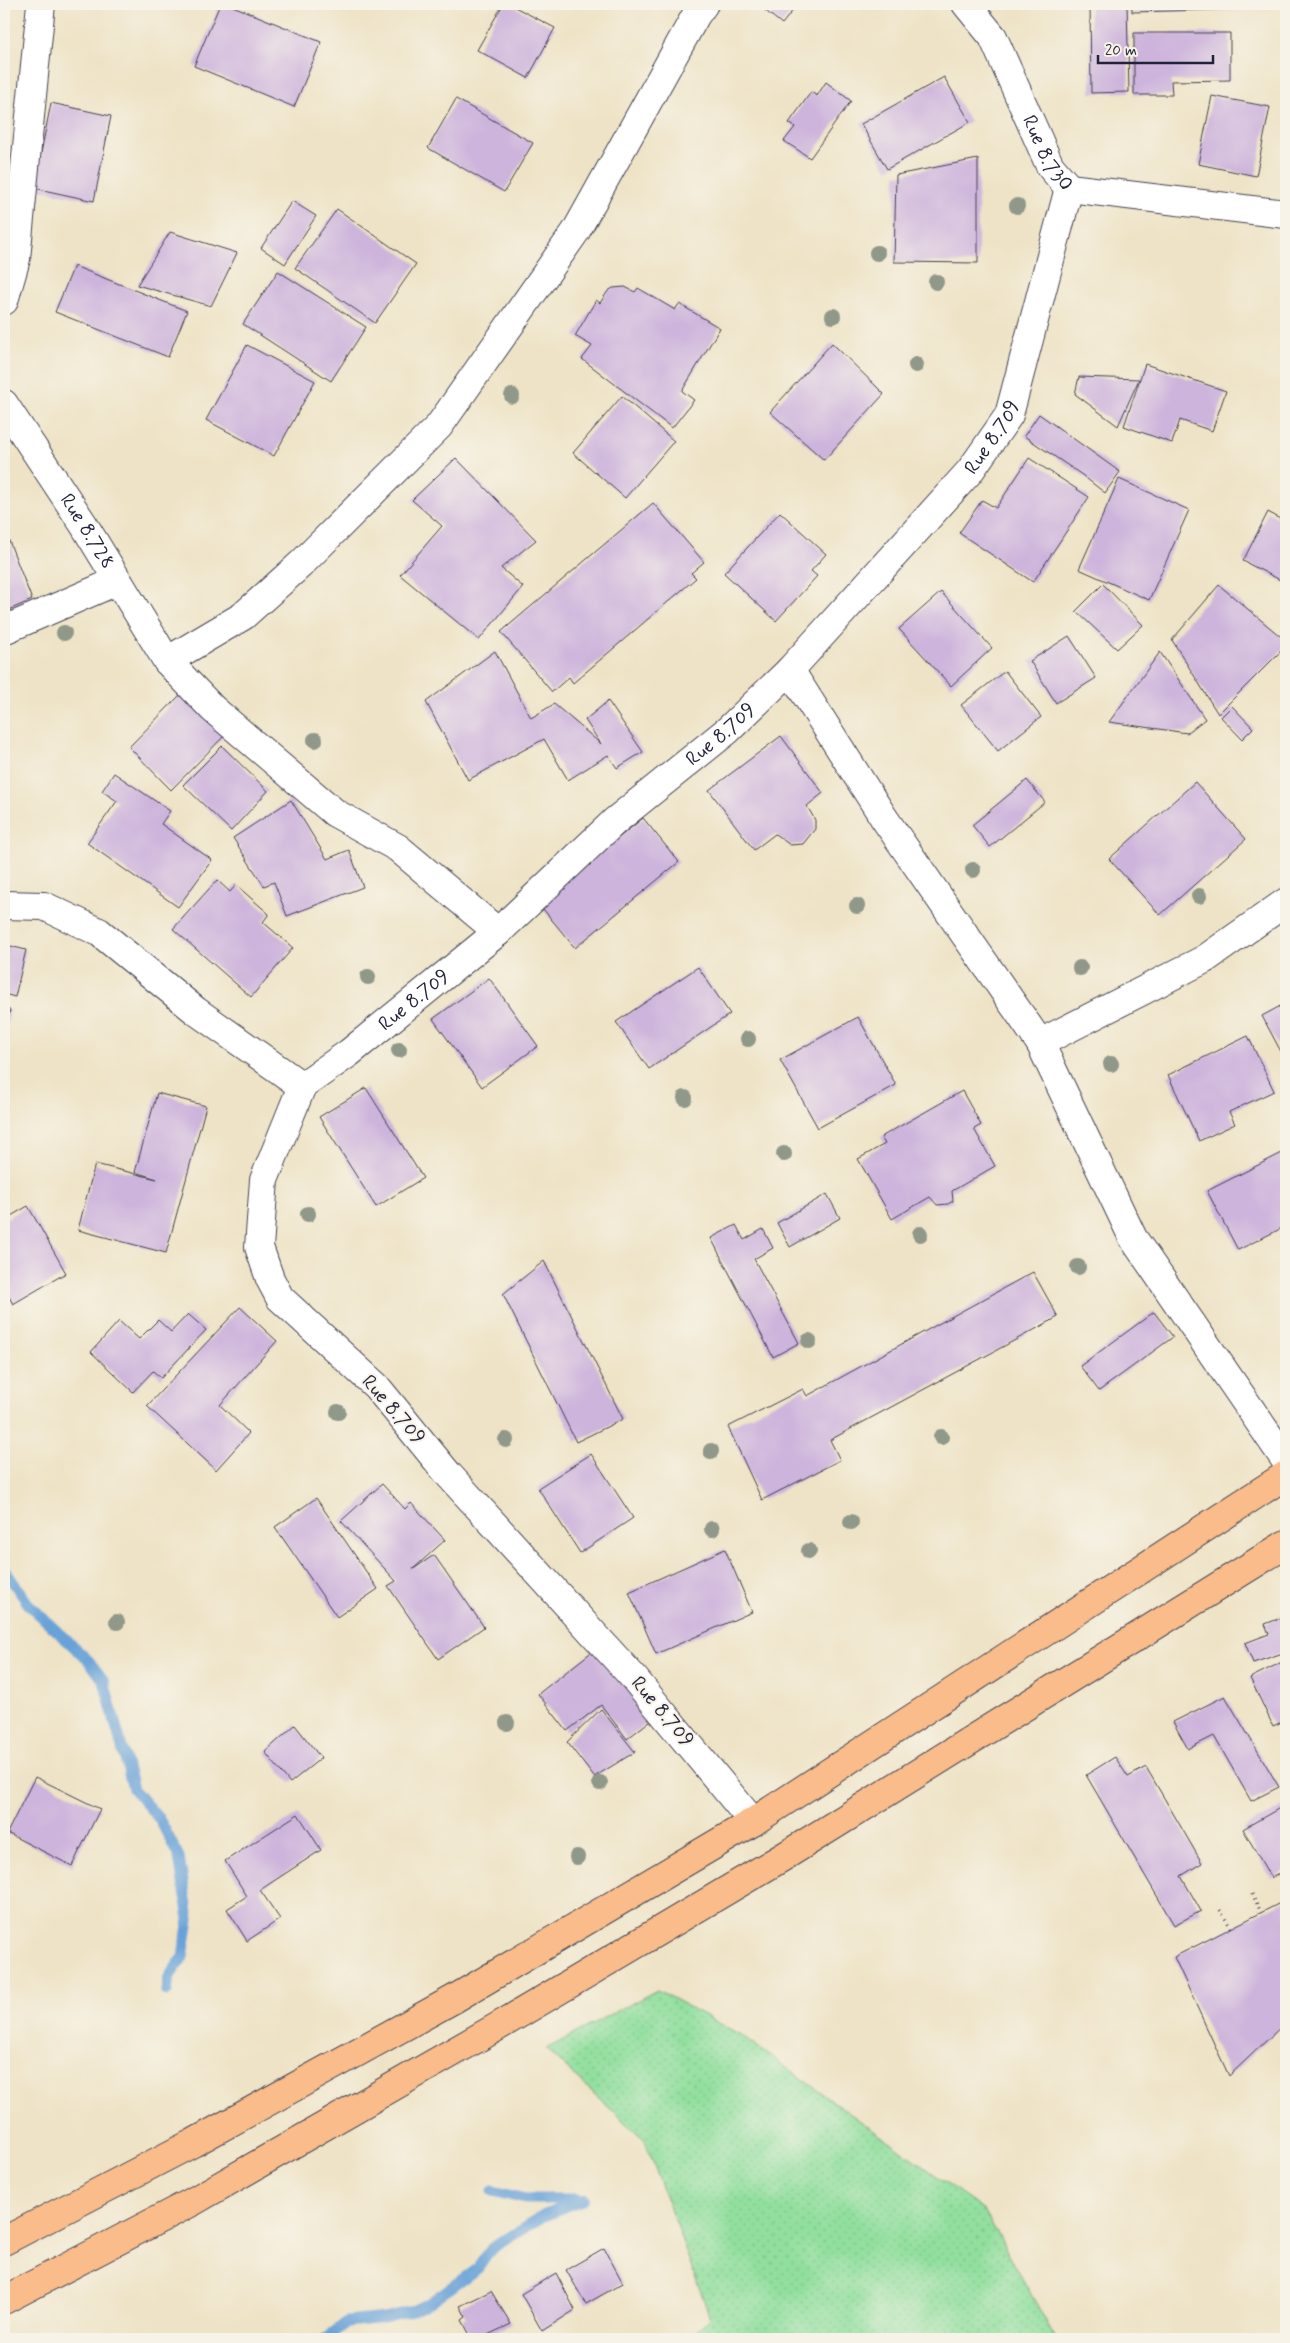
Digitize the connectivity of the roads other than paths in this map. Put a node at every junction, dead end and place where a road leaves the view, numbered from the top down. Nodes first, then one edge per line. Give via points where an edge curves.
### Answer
1 (41, 4) edge
2 (704, 4) edge
3 (966, 4) edge
4 (1069, 188) junction
5 (1286, 214) edge
6 (4, 301) edge
7 (4, 404) edge
8 (117, 581) junction
9 (4, 630) edge
10 (167, 661) junction
11 (790, 670) junction
12 (1286, 902) edge
13 (4, 905) edge
14 (498, 932) junction
15 (1040, 1042) junction
16 (302, 1086) junction
17 (1286, 1461) edge
18 (1286, 1475) edge
19 (1286, 1544) edge
20 (753, 1822) junction
21 (4, 2241) edge
22 (4, 2300) edge

1 - 6 street via 16,259
2 - 10 street via 576,231 439,426 301,564 243,616
3 - 4 street, Rue 8.730 via 993,37 1050,166
4 - 5 street, Rue 8.730
4 - 11 street, Rue 8.709 via 1009,415 970,471
7 - 8 street, Rue 8.728
8 - 9 street
8 - 10 street, Rue 8.728
10 - 14 street, Rue 8.728 via 213,709 336,813 398,848
11 - 14 street, Rue 8.709 via 728,730 615,820
11 - 15 street via 884,818
12 - 15 street via 1205,959
13 - 16 street via 44,906 99,932 196,1011
14 - 16 street, Rue 8.709 via 349,1053
15 - 17 street via 1133,1238
16 - 20 street, Rue 8.709 via 264,1180 259,1247 280,1298 376,1386 448,1474 633,1677
18 - 20 highway
19 - 22 highway via 783,1857 497,2027 192,2202
20 - 21 highway via 454,1999 193,2144

